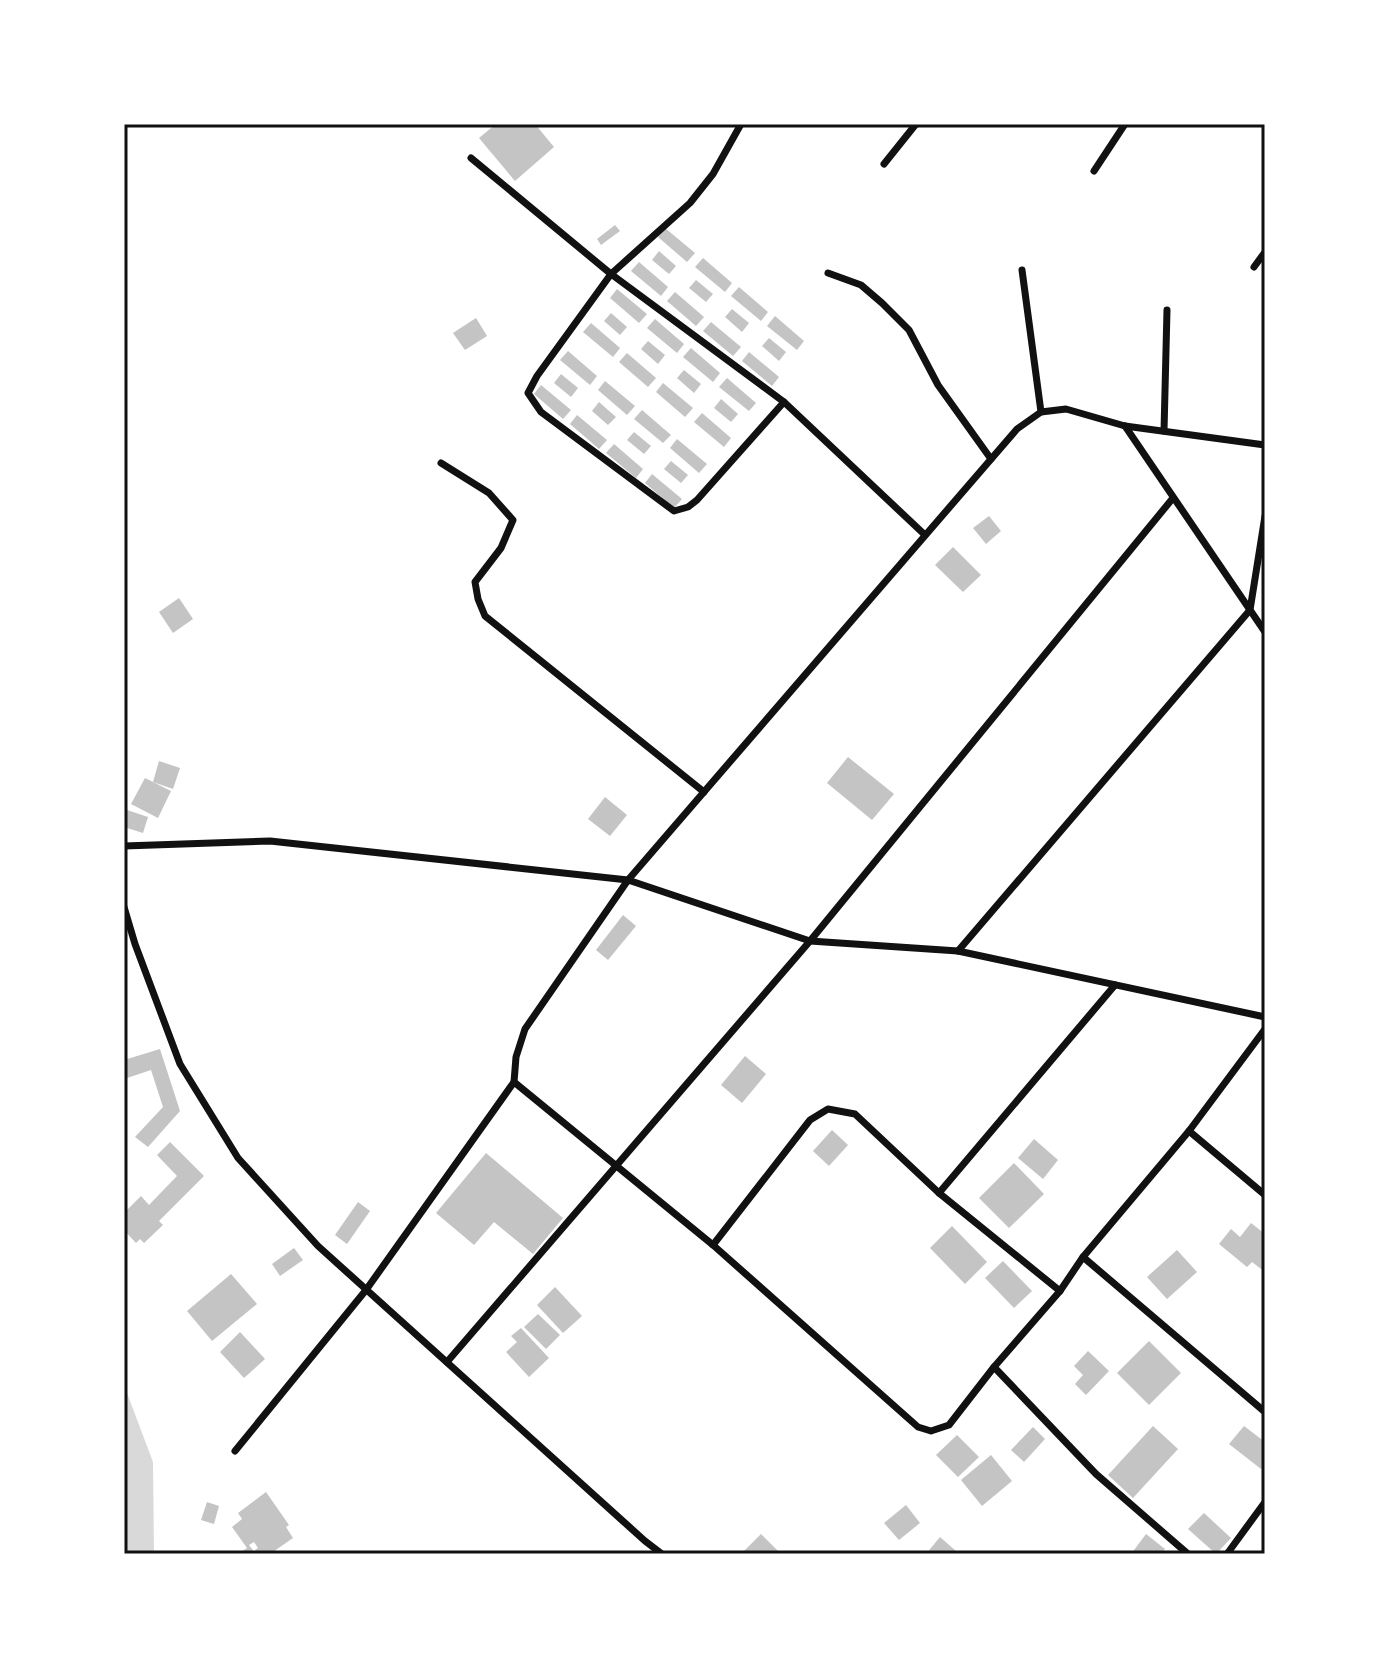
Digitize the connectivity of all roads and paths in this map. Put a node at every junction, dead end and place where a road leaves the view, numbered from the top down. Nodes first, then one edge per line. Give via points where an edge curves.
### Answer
1 (741, 124) edge
2 (916, 124) edge
3 (1125, 124) edge
4 (471, 158) dead end
5 (884, 164) dead end
6 (1094, 171) dead end
7 (1265, 252) edge
8 (1254, 267) dead end
9 (1022, 270) dead end
10 (828, 273) dead end
11 (611, 274) junction
12 (1167, 310) dead end
13 (784, 402) junction
14 (1041, 412) junction
15 (1125, 426) junction
16 (1164, 431) junction
17 (1265, 445) edge
18 (991, 459) junction
19 (441, 463) dead end
20 (1173, 498) junction
21 (1265, 516) edge
22 (925, 535) junction
23 (1250, 610) junction
24 (1265, 632) edge
25 (704, 792) junction
26 (124, 846) edge
27 (628, 880) junction
28 (124, 907) edge
29 (810, 941) junction
30 (958, 951) junction
31 (1115, 985) junction
32 (1265, 1017) edge
33 (1265, 1029) edge
34 (514, 1082) junction
35 (1189, 1131) junction
36 (616, 1165) junction
37 (939, 1193) junction
38 (1265, 1195) edge
39 (713, 1245) junction
40 (1083, 1257) junction
41 (366, 1290) junction
42 (1060, 1291) junction
43 (447, 1362) junction
44 (994, 1367) junction
45 (1265, 1412) edge
46 (235, 1451) dead end
47 (1265, 1502) edge
48 (662, 1554) edge
49 (1188, 1554) edge
50 (1227, 1554) edge

1 - 11 street via 690,203
2 - 5 street
3 - 6 street
4 - 11 street
7 - 8 street
9 - 14 street
10 - 18 street via 861,285 909,330 938,385
11 - 13 street
11 - 13 street via 528,393 541,412 674,511 697,500
12 - 16 street
13 - 22 street
14 - 15 street via 1066,409
14 - 18 street via 1017,429
15 - 16 street
15 - 20 street
16 - 17 street
18 - 22 street
19 - 25 street via 489,493 513,520 501,548 475,582 485,616
20 - 23 street
20 - 29 street
21 - 23 street
22 - 25 street
23 - 24 street
23 - 30 street
25 - 27 street
26 - 27 street via 270,841
27 - 29 street
27 - 34 street via 525,1029
28 - 41 street via 180,1064 238,1158
29 - 30 street
29 - 36 street
30 - 31 street
31 - 32 street
31 - 37 street
33 - 35 street
34 - 36 street
34 - 41 street
35 - 38 street
35 - 40 street
36 - 39 street
36 - 43 street
37 - 39 street via 855,1114 828,1109 810,1120
37 - 42 street
39 - 44 street via 918,1427 931,1431 949,1425
40 - 42 street
40 - 45 street
41 - 43 street
41 - 46 street
42 - 44 street
43 - 48 street
44 - 49 street via 1096,1474
47 - 50 street

